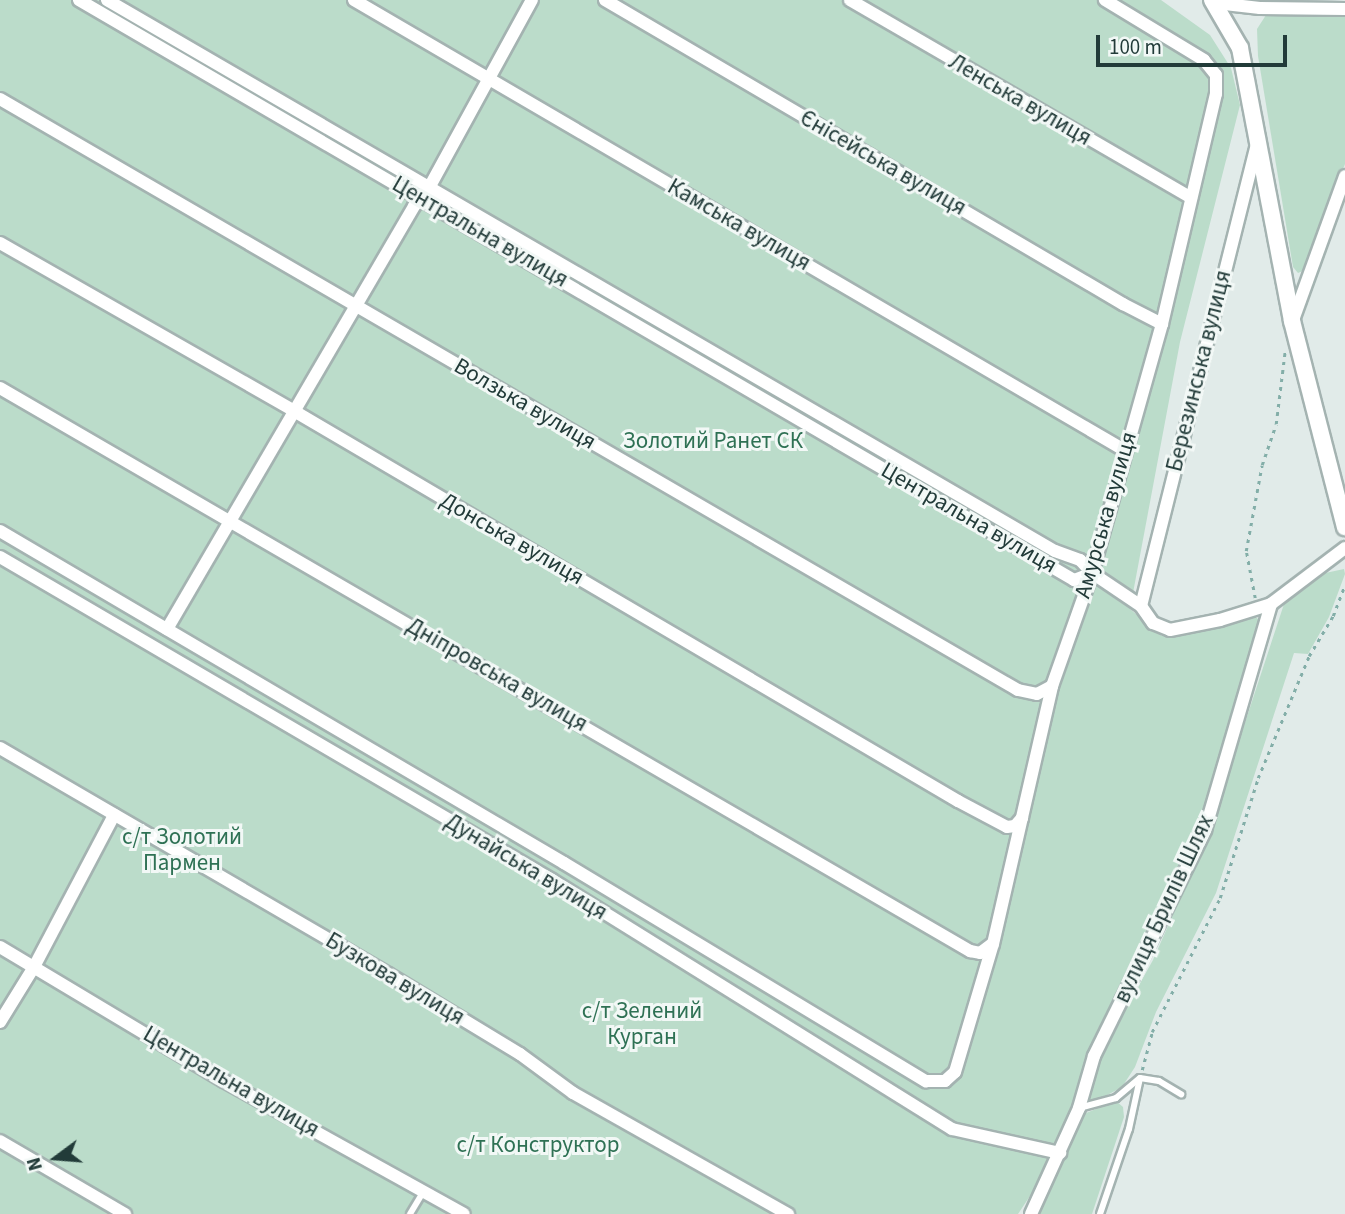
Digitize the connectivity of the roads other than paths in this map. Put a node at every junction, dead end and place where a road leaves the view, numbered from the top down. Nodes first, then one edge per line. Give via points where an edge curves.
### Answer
1 (79, 0) edge
2 (107, 0) edge
3 (354, 0) edge
4 (532, 0) edge
5 (605, 0) edge
6 (850, 0) edge
7 (1105, 0) edge
8 (1214, 1) edge
9 (1345, 9) edge
10 (491, 80) junction
11 (0, 99) edge
12 (1259, 136) junction
13 (1345, 176) edge
14 (430, 186) junction
15 (422, 198) junction
16 (1191, 198) junction
17 (0, 243) edge
18 (356, 306) junction
19 (1292, 321) junction
20 (1162, 324) junction
21 (0, 388) edge
22 (294, 411) junction
23 (1125, 450) junction
24 (231, 520) junction
25 (1345, 527) edge
26 (0, 531) edge
27 (1345, 548) edge
28 (0, 557) edge
29 (1092, 573) junction
30 (1270, 604) junction
31 (1141, 606) junction
32 (167, 628) junction
33 (1052, 686) junction
34 (0, 748) edge
35 (114, 815) junction
36 (1022, 818) junction
37 (993, 944) junction
38 (0, 947) edge
39 (34, 967) junction
40 (0, 1022) edge
41 (1140, 1078) junction
42 (946, 1081) joint
43 (1181, 1094) dead end
44 (1079, 1108) junction
45 (0, 1140) edge
46 (1060, 1153) junction
47 (424, 1191) junction
48 (125, 1214) edge
49 (410, 1214) edge
50 (464, 1214) edge
51 (788, 1214) edge
52 (1031, 1214) edge
53 (1100, 1214) edge

1 - 15 street, Центральна вулиця
2 - 14 street, Центральна вулиця
3 - 10 street, Камська вулиця
4 - 10 street
5 - 20 street, Єнісейська вулиця
6 - 16 street, Ленська вулиця
7 - 16 street, Амурська вулиця via 1204,60 1216,75 1216,94
8 - 9 street via 1260,8
8 - 12 street, Березинська вулиця via 1240,48
10 - 14 street
10 - 23 street, Камська вулиця
11 - 18 street, Волзька вулиця
12 - 19 street, Березинська вулиця
12 - 31 street, Березинська вулиця
13 - 19 street
14 - 15 street
14 - 29 street, Центральна вулиця via 1055,551 1080,560
15 - 18 street
15 - 29 street, Центральна вулиця via 1074,580
16 - 20 street, Амурська вулиця
17 - 22 street, Донська вулиця
18 - 22 street
18 - 33 street, Волзька вулиця via 1018,690 1037,694
19 - 25 street, Березинська вулиця
20 - 23 street, Амурська вулиця
21 - 24 street, Дніпровська вулиця
22 - 24 street
22 - 36 street, Донська вулиця via 958,801 1007,827
23 - 29 street, Амурська вулиця
24 - 32 street
24 - 37 street, Дніпровська вулиця via 970,951 980,953
26 - 32 street, Дунайська вулиця
27 - 30 street
28 - 46 street, Дунайська вулиця via 552,880 952,1129
29 - 31 street
29 - 33 street, Амурська вулиця
30 - 31 street via 1170,630 1153,623
30 - 44 street, вулиця Брилів Шлях via 1205,830 1094,1056
32 - 42 street, Дунайська вулиця via 926,1081
33 - 36 street, Амурська вулиця
34 - 35 street, Бузкова вулиця
35 - 39 street
35 - 51 street, Бузкова вулиця via 520,1054 573,1093
36 - 37 street, Амурська вулиця
37 - 42 street, Амурська вулиця via 955,1072
38 - 39 street, Центральна вулиця
39 - 40 street
39 - 47 street, Центральна вулиця via 224,1081
41 - 43 lane via 1159,1081
41 - 44 lane via 1116,1098
41 - 53 lane via 1129,1129
44 - 46 street, вулиця Брилів Шлях
45 - 48 street
46 - 52 street, вулиця Брилів Шлях
47 - 49 lane
47 - 50 street, Центральна вулиця

